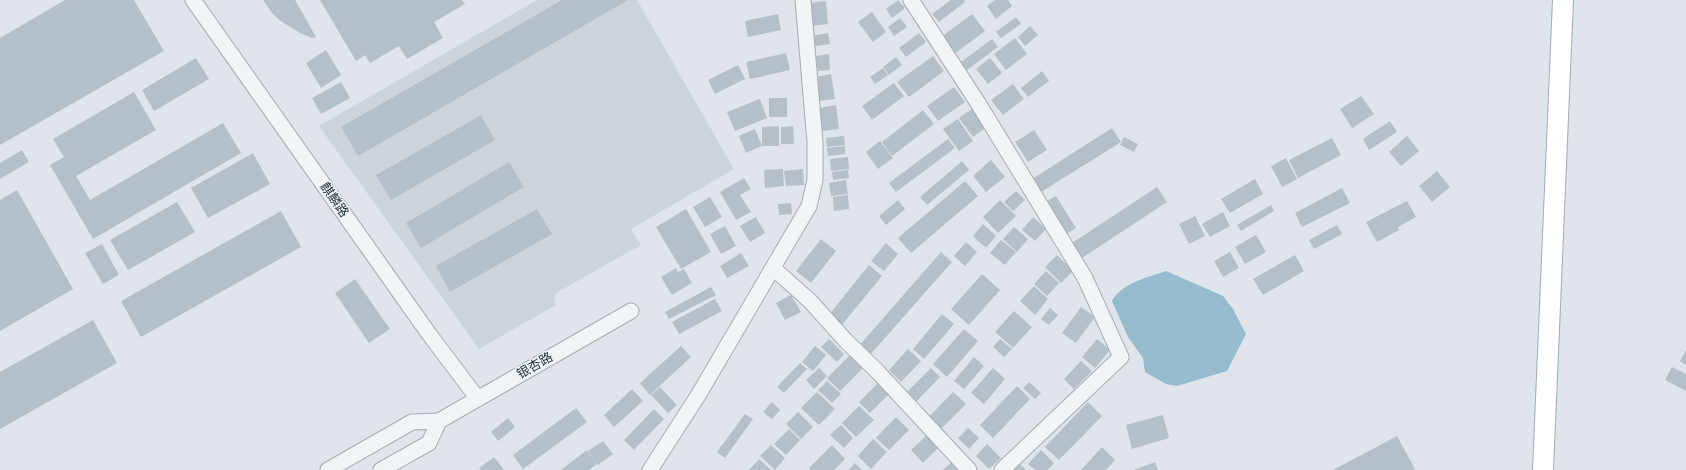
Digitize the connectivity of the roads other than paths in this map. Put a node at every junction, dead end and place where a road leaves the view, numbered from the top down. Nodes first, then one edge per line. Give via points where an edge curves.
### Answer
1 (193, 0) edge
2 (802, 0) edge
3 (911, 0) edge
4 (1563, 0) edge
5 (773, 268) junction
6 (631, 312) dead end
7 (478, 399) junction
8 (439, 421) junction
9 (328, 470) edge
10 (381, 470) edge
11 (650, 470) edge
12 (969, 470) edge
13 (1002, 470) edge
14 (1543, 470) edge

1 - 7 street, 麒麟路 via 424,328
2 - 5 street via 815,142 815,180 809,206
3 - 13 street via 978,103 1085,278 1121,357
4 - 14 main road
5 - 11 street via 699,394
5 - 12 street via 810,301
6 - 7 street, 银杏路
7 - 8 street, 银杏路
8 - 9 street, 银杏路 via 412,422
8 - 10 street via 429,443

